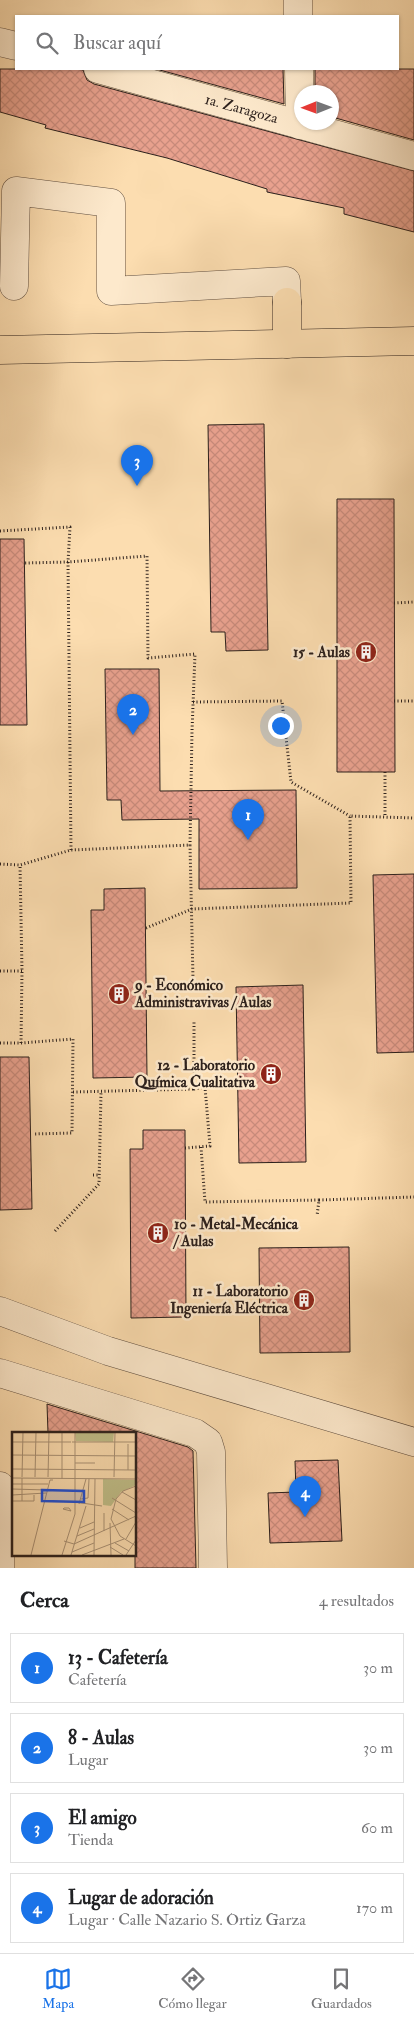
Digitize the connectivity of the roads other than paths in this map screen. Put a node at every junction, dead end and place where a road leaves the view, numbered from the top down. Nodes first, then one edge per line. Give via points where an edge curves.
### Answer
1 (298, 0) edge
2 (298, 15) edge
3 (0, 42) edge
4 (15, 46) edge
5 (102, 70) edge
6 (299, 70) edge
7 (299, 85) edge
8 (294, 123) edge
9 (318, 130) edge
10 (414, 156) edge
11 (14, 286) dead end
12 (287, 302) joint
13 (414, 341) edge
14 (287, 344) junction
15 (0, 350) edge
16 (0, 1312) edge
17 (0, 1373) edge
18 (414, 1442) edge
19 (0, 1486) edge
20 (0, 1568) edge
21 (213, 1568) edge

1 - 2 street
3 - 4 street
5 - 8 street, 1a. Zaragoza
6 - 7 street
9 - 10 street, 1a. Zaragoza
11 - 12 street via 16,191 111,203 112,291 286,281
12 - 14 main road
13 - 14 main road
14 - 15 main road
16 - 18 street via 108,1351
17 - 21 street via 195,1433 208,1442 211,1452
19 - 20 street

